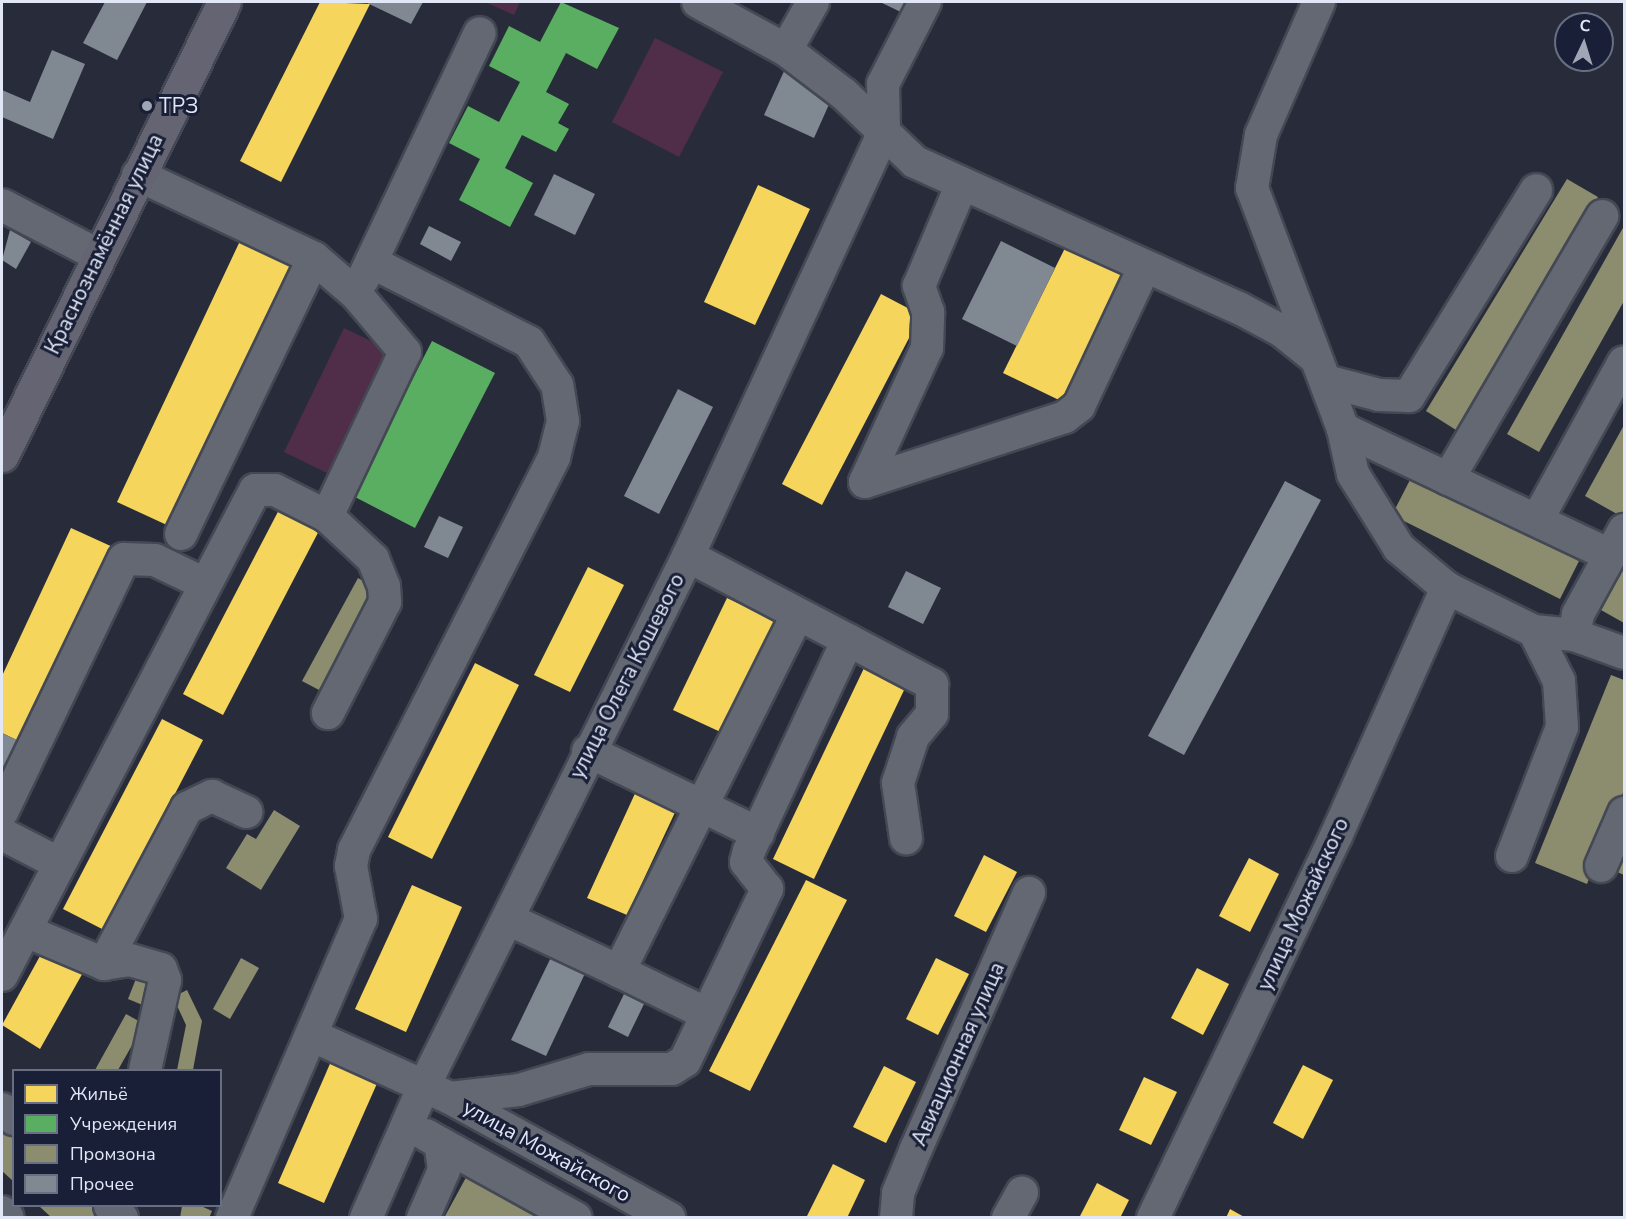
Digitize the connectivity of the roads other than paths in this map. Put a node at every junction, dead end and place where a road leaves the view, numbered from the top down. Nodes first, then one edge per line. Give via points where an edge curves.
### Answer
1 (224, 2) edge
2 (698, 2) edge
3 (813, 2) edge
4 (925, 2) edge
5 (1319, 2) edge
6 (480, 33) dead end
7 (786, 50) junction
8 (884, 131) junction
9 (138, 175) junction
10 (961, 186) junction
11 (1536, 190) dead end
12 (2, 205) edge
13 (1602, 216) dead end
14 (98, 255) junction
15 (314, 258) junction
16 (371, 262) junction
17 (1144, 268) junction
18 (356, 294) junction
19 (1624, 362) edge
20 (1322, 371) junction
21 (1343, 429) junction
22 (2, 455) edge
23 (1448, 478) junction
24 (327, 516) junction
25 (1537, 520) junction
26 (181, 534) dead end
27 (1617, 543) edge
28 (688, 556) junction
29 (203, 583) junction
30 (1447, 588) junction
31 (797, 615) junction
32 (1533, 631) junction
33 (1574, 635) junction
34 (848, 640) junction
35 (1623, 650) edge
36 (328, 713) dead end
37 (588, 751) junction
38 (702, 806) junction
39 (2, 812) edge
40 (247, 812) dead end
41 (1624, 813) edge
42 (758, 833) junction
43 (2, 834) edge
44 (906, 838) dead end
45 (1512, 856) dead end
46 (56, 862) junction
47 (1601, 866) dead end
48 (1029, 893) dead end
49 (508, 919) junction
50 (26, 931) junction
51 (104, 964) junction
52 (619, 971) junction
53 (2, 975) edge
54 (707, 1014) junction
55 (314, 1036) junction
56 (145, 1069) edge
57 (437, 1092) junction
58 (409, 1126) junction
59 (440, 1143) junction
60 (111, 1207) edge
61 (2, 1212) edge
62 (8, 1218) edge
63 (122, 1218) edge
64 (232, 1218) edge
65 (366, 1218) edge
66 (423, 1218) edge
67 (576, 1218) edge
68 (669, 1218) edge
69 (896, 1218) edge
70 (1153, 1218) edge

1 - 9 main road, Краснознамённая улица
2 - 7 street
3 - 7 street
4 - 8 street via 883,84
5 - 20 street via 1261,135 1252,188 1286,288
6 - 16 street
7 - 8 street
8 - 10 street via 915,162
8 - 28 street, улица Олега Кошевого
9 - 14 main road, Краснознамённая улица
9 - 15 street
10 - 17 street
10 - 17 street via 919,286 927,312 927,348 865,482 1065,417 1079,406
11 - 20 street via 1409,396 1379,395
12 - 14 street
13 - 23 street
14 - 22 main road, Краснознамённая улица
15 - 18 street
15 - 26 street
16 - 18 street
16 - 55 street via 529,342 557,385 563,421 554,457 354,850 351,866 361,920
17 - 20 street via 1282,331
18 - 24 street via 406,357
19 - 25 street
20 - 21 street
21 - 23 street
21 - 30 street via 1353,474 1371,510 1398,548
23 - 25 street
24 - 29 street via 275,490 255,490
24 - 36 street via 373,559 387,594
25 - 27 street
27 - 33 street via 1578,614
28 - 31 street
28 - 37 street, улица Олега Кошевого
29 - 39 street via 155,560 124,559
29 - 46 street
30 - 32 street
30 - 70 street, улица Можайского via 1336,836
31 - 34 street
31 - 38 street
32 - 33 street
32 - 45 street via 1558,681 1562,727
33 - 35 street
34 - 42 street
34 - 44 street via 932,684 932,714 913,737 898,783
37 - 38 street
37 - 49 street, улица Олега Кошевого
38 - 42 street
38 - 52 street
40 - 51 street via 212,796 187,808
41 - 47 street
42 - 54 street via 746,862 766,889
43 - 46 street
46 - 50 street
48 - 69 street, Авиационная улица via 916,1149 898,1193
49 - 52 street
49 - 57 street, улица Олега Кошевого
50 - 51 street
50 - 53 street
51 - 56 street via 130,960 161,969 165,980
52 - 54 street
54 - 57 street via 685,1061 672,1069 589,1069 519,1090
55 - 57 street, улица Можайского
55 - 64 street
57 - 58 street, улица Олега Кошевого
57 - 68 street, улица Можайского
58 - 59 street
58 - 65 street, улица Олега Кошевого
59 - 66 street via 444,1170
59 - 67 street
60 - 63 street
61 - 62 street

